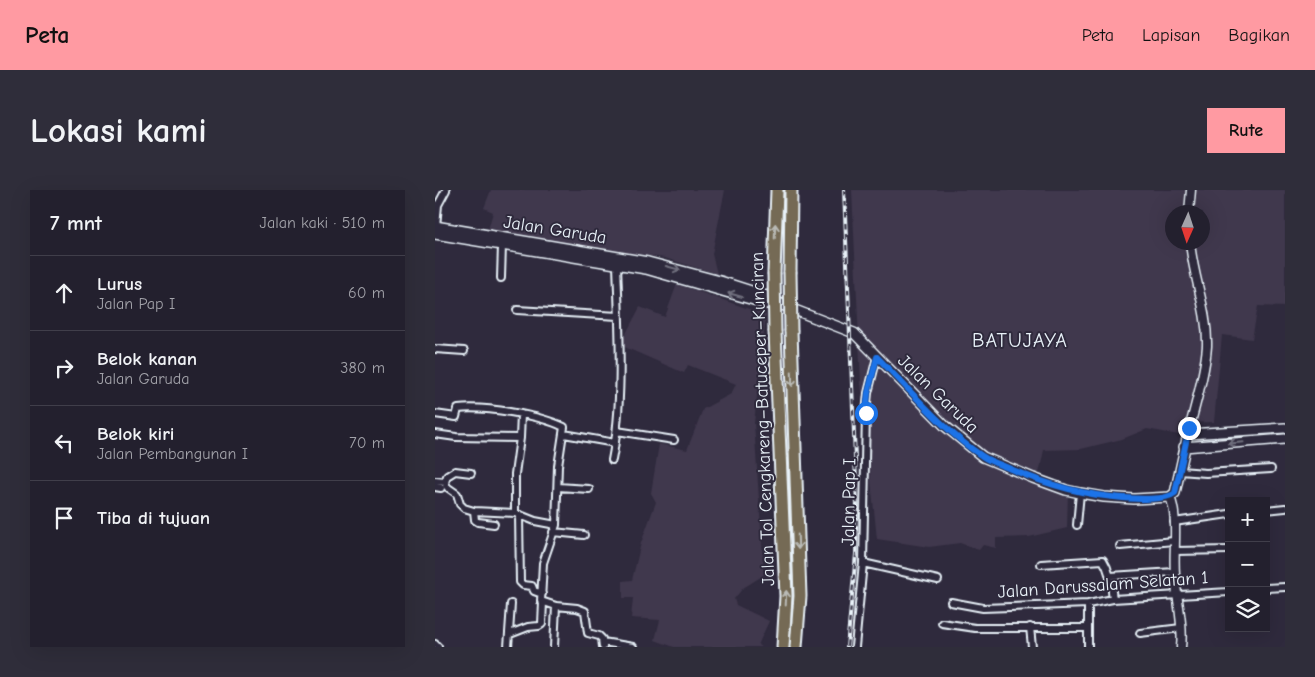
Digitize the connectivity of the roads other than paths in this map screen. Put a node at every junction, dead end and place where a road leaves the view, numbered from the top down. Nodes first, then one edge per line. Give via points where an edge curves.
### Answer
1 (446, 190) edge
2 (777, 190) edge
3 (791, 190) edge
4 (1191, 190) edge
5 (1190, 205) edge
6 (435, 226) edge
7 (435, 234) edge
8 (521, 244) junction
9 (502, 245) junction
10 (546, 249) junction
11 (1192, 250) edge
12 (617, 264) junction
13 (647, 266) junction
14 (501, 278) dead end
15 (517, 310) dead end
16 (619, 316) junction
17 (435, 349) edge
18 (464, 351) dead end
19 (877, 357) junction
20 (435, 414) edge
21 (521, 414) junction
22 (1285, 428) edge
23 (617, 431) junction
24 (435, 434) edge
25 (565, 434) junction
26 (1188, 434) junction
27 (520, 438) junction
28 (1285, 439) edge
29 (674, 440) dead end
30 (615, 443) junction
31 (1184, 447) junction
32 (612, 460) dead end
33 (1271, 469) dead end
34 (1180, 471) junction
35 (471, 473) dead end
36 (435, 481) edge
37 (445, 482) junction
38 (558, 487) junction
39 (589, 490) dead end
40 (1080, 492) junction
41 (1170, 497) junction
42 (1285, 508) edge
43 (1270, 510) edge
44 (474, 511) junction
45 (517, 514) junction
46 (1225, 515) edge
47 (1174, 522) junction
48 (494, 524) dead end
49 (556, 525) junction
50 (1077, 525) dead end
51 (553, 532) junction
52 (584, 535) dead end
53 (1175, 541) junction
54 (1120, 546) dead end
55 (1225, 550) edge
56 (1175, 551) junction
57 (863, 563) junction
58 (1041, 564) dead end
59 (1175, 572) junction
60 (1110, 576) junction
61 (938, 580) dead end
62 (1285, 587) edge
63 (1270, 588) edge
64 (1225, 592) edge
65 (542, 594) junction
66 (1177, 596) junction
67 (1113, 600) junction
68 (543, 602) junction
69 (951, 602) dead end
70 (511, 604) dead end
71 (1088, 604) junction
72 (557, 606) junction
73 (942, 623) dead end
74 (1030, 627) junction
75 (1088, 628) junction
76 (1181, 628) junction
77 (1139, 633) dead end
78 (510, 634) junction
79 (435, 644) edge
80 (603, 644) edge
81 (439, 647) edge
82 (508, 647) edge
83 (554, 647) edge
84 (633, 647) edge
85 (783, 647) edge
86 (796, 647) edge
87 (855, 647) edge
88 (1032, 647) edge
89 (1088, 647) edge
90 (1181, 647) edge

1 - 6 street
85 -> 2 highway, Jalan Tol Cengkareng–Batuceper–Kunciran, bridge via 786,596 774,273
3 -> 86 highway, Jalan Tol Cengkareng–Batuceper–Kunciran, bridge via 791,331 800,596
4 - 5 street
6 - 8 main road, Jalan Garuda
7 - 9 main road, Jalan Garuda
8 - 9 main road, Jalan Garuda
8 - 10 main road, Jalan Garuda
9 - 14 street
10 - 12 main road, Jalan Garuda
10 - 13 main road, Jalan Garuda
11 - 26 street via 1207,346
12 - 13 main road, Jalan Garuda
12 - 16 street
13 - 19 main road, Jalan Garuda via 718,285 771,305 782,305 854,333
15 - 16 street
16 - 23 street
17 - 18 street
19 - 40 main road, Jalan Garuda via 945,426 983,457 1026,476
19 - 57 street, Jalan Pap I via 866,413
20 - 21 street via 456,417 459,409 471,407
21 - 25 street via 563,425
21 - 27 street
22 - 26 main road
23 - 29 street
23 - 30 street
24 - 27 street
25 - 30 street
25 - 38 street via 558,466
26 - 31 main road
27 - 45 street via 515,474
28 -> 31 main road
30 - 32 street
31 - 34 main road
33 - 34 street via 1205,473
34 - 41 main road via 1175,493
35 - 37 street via 455,471 447,476
36 - 37 street
37 - 44 street via 457,494 464,508
38 - 39 street
38 - 49 street
40 - 41 main road, Jalan Garuda via 1134,499
40 - 50 street
41 - 47 street
42 - 43 street
44 - 45 street
44 - 48 street via 477,522
45 - 49 street
45 - 65 street via 520,582
46 - 47 street
47 - 53 street
49 - 51 street
51 - 52 street
51 - 65 street via 543,563
53 - 54 street
53 - 56 street
55 - 56 street
56 - 59 street
57 - 61 street
57 - 87 street, Jalan Pap I
58 - 60 street via 1103,560
59 - 60 street
59 - 66 street
60 - 67 street
62 - 63 street
64 - 66 street, Jalan Darussalam Selatan 1
65 - 68 street
66 - 67 street, Jalan Darussalam Selatan 1
66 - 76 street
67 - 71 street, Jalan Darussalam Selatan 1
68 - 72 street
68 - 78 street via 542,624
69 - 71 street, Jalan Darussalam Selatan 1 via 983,608
70 - 78 street
71 - 75 street
72 - 80 street via 585,611 588,633 599,636
72 - 83 street
73 - 74 street via 975,628
74 - 75 street
74 - 88 street
75 - 89 street
76 - 77 street
76 - 90 street
78 - 82 street
79 - 81 street
80 - 84 street

